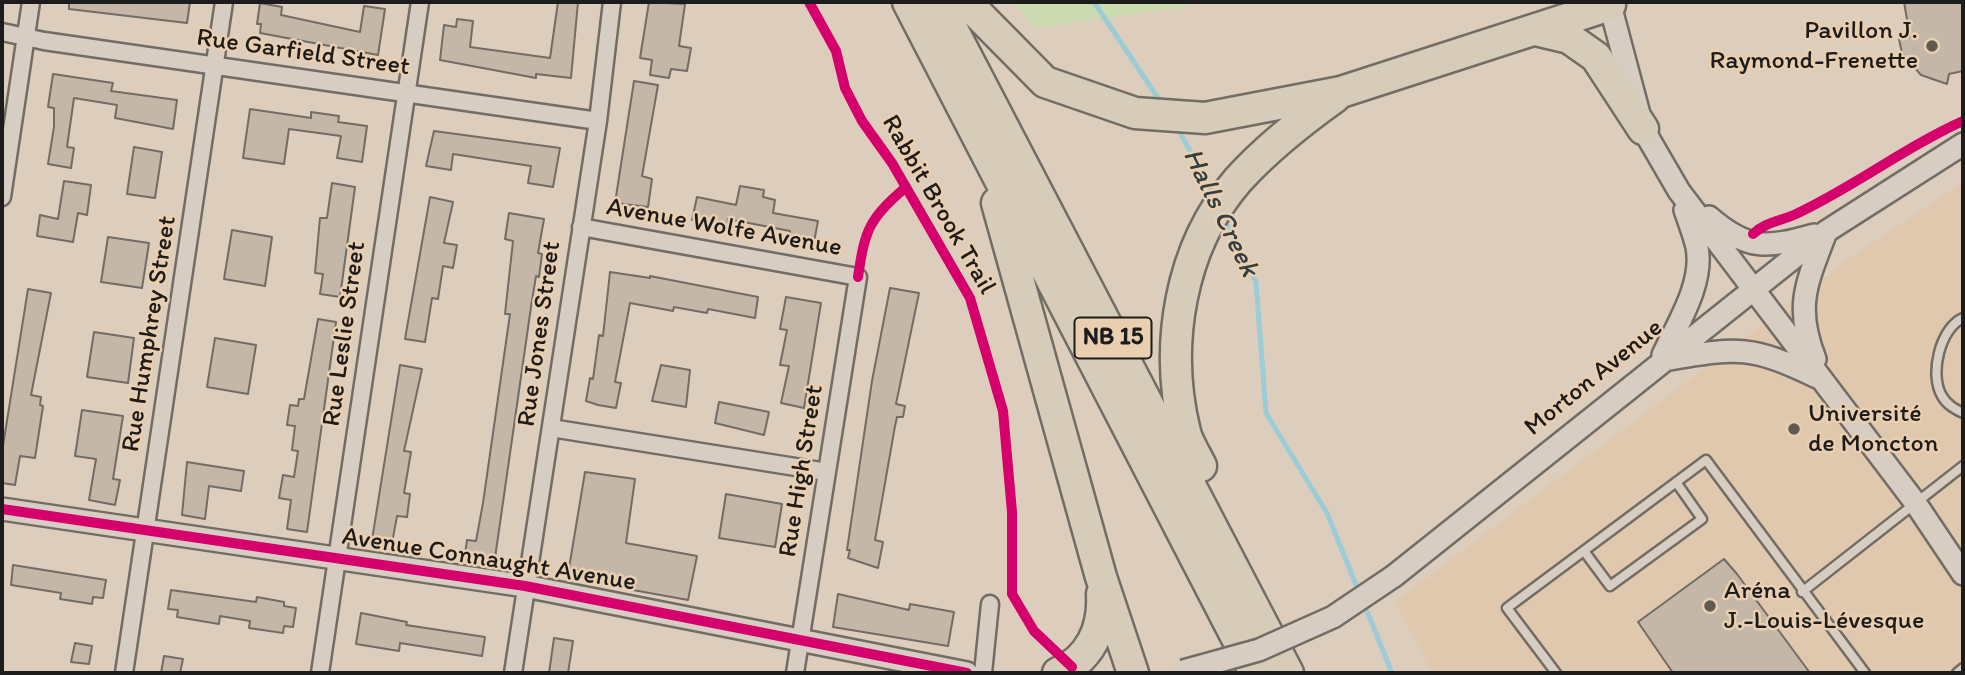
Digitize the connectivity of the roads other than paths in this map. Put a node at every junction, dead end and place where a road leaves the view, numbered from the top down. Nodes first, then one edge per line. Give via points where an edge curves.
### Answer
1 (31, 2) edge
2 (224, 2) edge
3 (420, 2) edge
4 (612, 2) edge
5 (896, 2) edge
6 (908, 2) edge
7 (938, 2) edge
8 (966, 2) edge
9 (1610, 3) edge
10 (1535, 30) junction
11 (2, 32) edge
12 (25, 36) junction
13 (215, 66) junction
14 (405, 91) junction
15 (1341, 92) junction
16 (598, 121) junction
17 (1643, 129) junction
18 (1963, 144) edge
19 (1679, 191) junction
20 (2, 197) edge
21 (581, 227) junction
22 (1827, 231) junction
23 (858, 277) joint
24 (1751, 290) junction
25 (1963, 318) edge
26 (1661, 360) junction
27 (1823, 380) junction
28 (1963, 413) edge
29 (551, 428) junction
30 (1963, 466) edge
31 (827, 472) junction
32 (1676, 482) junction
33 (1914, 501) junction
34 (2, 509) edge
35 (146, 530) junction
36 (1584, 551) junction
37 (338, 558) junction
38 (1963, 574) edge
39 (1101, 577) junction
40 (525, 586) junction
41 (1802, 592) junction
42 (990, 604) dead end
43 (800, 639) junction
44 (1257, 662) edge
45 (1963, 668) edge
46 (1178, 672) edge
47 (124, 673) edge
48 (320, 673) edge
49 (513, 673) edge
50 (794, 673) edge
51 (967, 673) edge
52 (983, 673) edge
53 (1058, 673) edge
54 (1133, 673) edge
55 (1288, 673) edge
56 (1304, 673) edge
57 (1556, 673) edge
58 (1865, 673) edge
59 (1958, 673) edge

1 - 12 street
2 - 13 street, Rue Humphrey Street
3 - 14 street, Rue Leslie Street
4 - 16 street, Rue Jones Street
5 - 39 highway via 997,201
6 - 44 highway, NB 15
7 - 55 highway, NB 15
8 - 15 highway via 1045,82 1135,113 1205,118
9 - 10 highway
9 - 17 street
10 - 15 highway
10 - 17 highway via 1569,38 1596,57
11 - 12 street, Rue Garfield Street
12 - 13 street, Rue Garfield Street
12 - 20 street
13 - 14 street, Rue Garfield Street
13 - 35 street, Rue Humphrey Street
14 - 16 street, Rue Garfield Street
14 - 37 street, Rue Leslie Street
15 - 56 highway via 1284,134 1237,182 1199,239 1181,296 1175,358 1186,434
16 - 21 street, Rue Jones Street
17 - 19 street
18 - 22 street, Morton Avenue
19 - 22 street via 1729,235 1752,244 1779,245
19 - 24 street
19 - 26 street via 1698,249 1689,300
21 - 23 street, Avenue Wolfe Avenue
21 - 29 street, Rue Jones Street
22 - 24 street, Morton Avenue
22 - 27 street via 1802,312 1805,334
23 - 31 street, Rue High Street
24 - 26 street, Morton Avenue
24 - 27 street
25 - 28 lane via 1955,321 1945,336 1937,377 1941,395
26 - 27 street via 1743,349 1773,356
26 - 44 street, Morton Avenue, bridge via 1394,576
27 - 33 street
29 - 31 street
29 - 40 street, Rue Jones Street
30 - 33 lane
31 - 43 street, Rue High Street
32 - 36 lane
32 - 36 lane via 1702,519 1610,586
32 - 41 lane via 1706,460
33 - 38 street
33 - 41 lane
34 - 35 street, Avenue Connaught Avenue
35 - 37 street, Avenue Connaught Avenue
35 - 47 street, Rue Humphrey Street
36 - 57 lane via 1507,608
37 - 40 street, Avenue Connaught Avenue
37 - 48 street, Rue Leslie Street
39 - 53 highway via 1103,620 1080,660
39 - 54 highway
40 - 43 street, Avenue Connaught Avenue
40 - 49 street, Rue Jones Street
41 - 58 lane
42 - 52 street
43 - 50 street, Rue High Street
43 - 51 street, Avenue Connaught Avenue
44 - 46 street, bridge
45 - 59 lane

